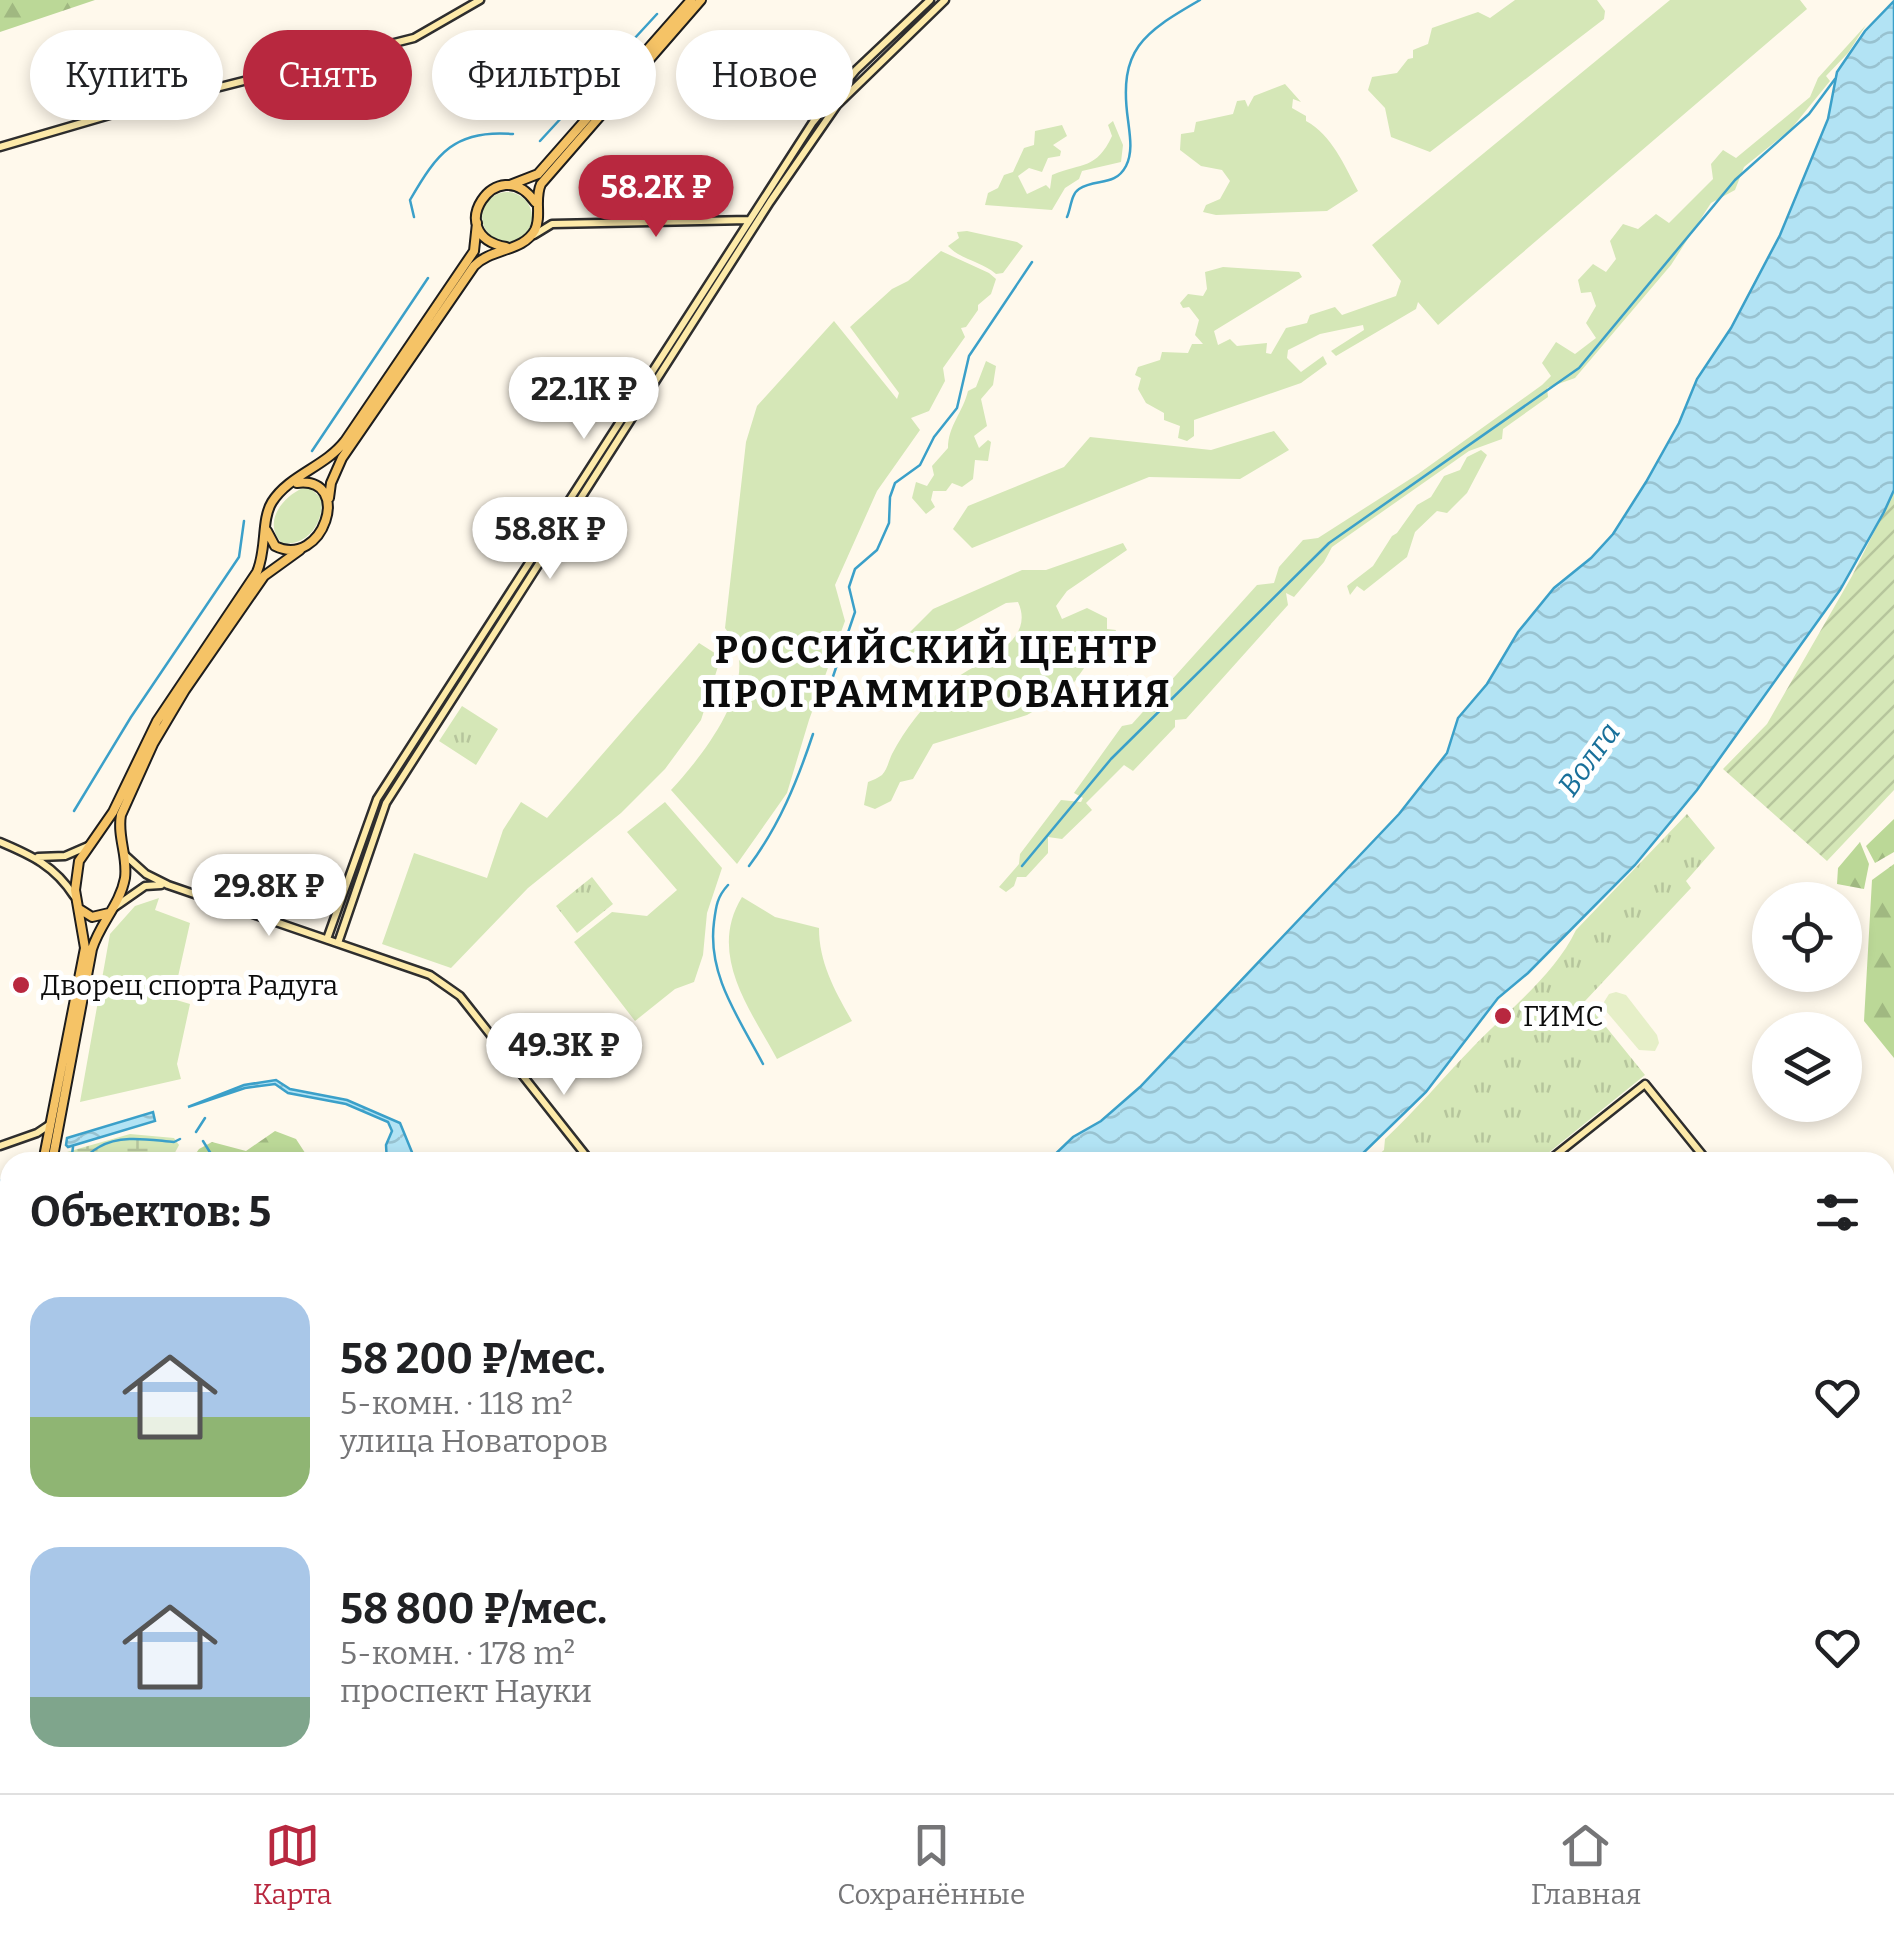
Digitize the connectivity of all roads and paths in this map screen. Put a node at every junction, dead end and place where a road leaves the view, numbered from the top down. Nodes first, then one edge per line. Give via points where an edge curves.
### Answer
1 (480, 0) edge
2 (692, 0) edge
3 (701, 0) edge
4 (930, 0) edge
5 (945, 0) edge
6 (0, 147) edge
7 (510, 185) junction
8 (537, 207) junction
9 (760, 219) junction
10 (748, 220) junction
11 (476, 223) junction
12 (552, 224) junction
13 (526, 241) junction
14 (516, 246) junction
15 (292, 483) junction
16 (328, 498) junction
17 (266, 528) junction
18 (300, 550) junction
19 (0, 842) edge
20 (90, 844) junction
21 (124, 852) junction
22 (37, 857) junction
23 (168, 885) junction
24 (77, 903) junction
25 (114, 908) junction
26 (326, 939) junction
27 (338, 943) junction
28 (51, 1123) junction
29 (37, 1134) junction
30 (47, 1140) junction
31 (0, 1146) edge
32 (45, 1152) edge
33 (54, 1152) edge
34 (584, 1152) edge
35 (1560, 1152) edge
36 (1700, 1152) edge

1 - 6 street via 414,38
2 - 7 main road via 538,174
3 - 8 main road via 544,179
4 - 10 street via 838,89
5 - 9 street via 838,105
7 - 8 main road via 526,191
7 - 11 main road via 482,197
8 - 12 street
8 - 13 main road via 536,227
9 - 10 street
9 - 27 street via 386,802
10 - 12 street
10 - 26 street via 377,799
11 - 14 main road via 487,240
11 - 15 main road via 474,251 345,441
12 - 13 street
13 - 14 main road
14 - 16 main road via 474,266 342,458
15 - 16 main road via 313,482
15 - 17 main road via 272,502
16 - 18 main road via 323,527
17 - 18 main road via 275,546
17 - 20 main road via 256,572 157,722 114,812
18 - 21 main road via 264,576 164,725 121,815
19 - 22 street
20 - 21 main road via 108,838
20 - 22 street via 65,856
20 - 24 main road via 77,867
21 - 23 street
21 - 25 main road via 125,876
22 - 24 street
23 - 25 street via 145,886
23 - 26 street
24 - 25 main road via 95,917
24 - 28 main road via 85,948
25 - 33 main road via 92,949
26 - 27 street
27 - 34 street via 448,985
28 - 29 street
28 - 30 main road
29 - 30 street
29 - 31 street
30 - 32 main road
35 - 36 street via 1645,1084

